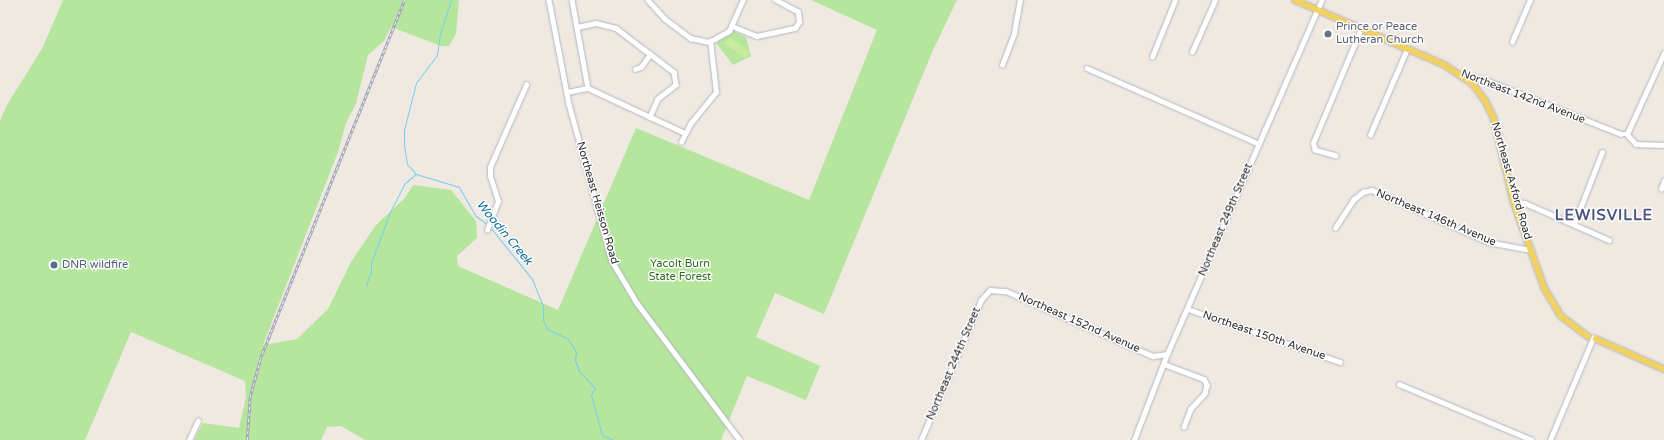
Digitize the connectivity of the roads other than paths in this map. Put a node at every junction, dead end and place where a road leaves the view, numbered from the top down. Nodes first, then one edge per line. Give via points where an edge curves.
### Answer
1 (549, 0) edge
2 (572, 0) edge
3 (648, 0) edge
4 (743, 0) edge
5 (775, 0) edge
6 (1020, 0) edge
7 (1175, 0) edge
8 (1215, 0) edge
9 (1295, 0) edge
10 (1322, 0) edge
11 (1530, 0) edge
12 (1317, 10) junction
13 (732, 26) junction
14 (577, 27) junction
15 (1361, 29) junction
16 (710, 41) junction
17 (1512, 42) dead end
18 (1407, 49) junction
19 (1192, 52) dead end
20 (1664, 53) edge
21 (650, 54) junction
22 (1152, 57) dead end
23 (1002, 65) dead end
24 (1086, 68) dead end
25 (634, 70) dead end
26 (1465, 76) junction
27 (526, 85) dead end
28 (588, 88) junction
29 (566, 92) junction
30 (650, 117) junction
31 (685, 133) junction
32 (1627, 134) junction
33 (1370, 135) dead end
34 (681, 142) dead end
35 (1259, 144) junction
36 (1664, 145) edge
37 (1602, 152) dead end
38 (1336, 156) dead end
39 (1664, 181) edge
40 (1661, 188) dead end
41 (1514, 202) junction
42 (1574, 224) junction
43 (1334, 228) dead end
44 (487, 230) dead end
45 (1609, 240) dead end
46 (1531, 250) junction
47 (990, 290) joint
48 (1188, 309) junction
49 (1593, 338) junction
50 (1167, 354) junction
51 (1340, 362) dead end
52 (1164, 364) junction
53 (1664, 369) edge
54 (1399, 384) dead end
55 (198, 421) dead end
56 (1184, 427) dead end
57 (189, 440) edge
58 (740, 440) edge
59 (921, 440) edge
60 (1134, 440) edge
61 (1532, 440) edge
62 (1550, 440) edge

1 - 29 street, Northeast Heisson Road
2 - 14 street
3 - 16 street via 664,18 691,38
4 - 13 street
5 - 13 street via 798,12 799,22 795,28 757,36
6 - 23 street via 1014,33
7 - 22 street
8 - 19 street
9 - 12 main road, Northeast 142nd Avenue
10 - 12 street, Northeast 249th Street
11 - 17 street
12 - 15 main road, Northeast 142nd Avenue
12 - 35 street, Northeast 249th Street
13 - 16 street via 725,35
14 - 21 street via 596,24 616,28
14 - 28 street
15 - 18 main road, Northeast 142nd Avenue
15 - 38 street via 1313,143 1315,150
16 - 31 street via 715,94
18 - 26 main road, Northeast 142nd Avenue
18 - 33 street
20 - 32 street
21 - 25 street via 641,66
21 - 30 street via 676,73 677,83 672,90 658,99
24 - 35 street
26 - 32 street, Northeast 142nd Avenue via 1486,80 1621,134
26 - 41 main road, Northeast Axford Road via 1479,90 1494,118
27 - 44 street via 490,167 490,176 498,200
28 - 29 street
28 - 30 street
29 - 58 street, Northeast Heisson Road via 610,254 623,284
30 - 31 street
31 - 34 street
32 - 36 street, Northeast 142nd Avenue via 1636,144
35 - 48 street, Northeast 249th Street
37 - 42 street
39 - 40 street
41 - 42 street via 1525,203
41 - 46 main road, Northeast Axford Road
42 - 45 street
43 - 46 street, Northeast 146th Avenue via 1353,200 1363,192 1372,190 1488,242
46 - 49 main road, Northeast Axford Road via 1554,306 1572,326
47 - 50 street, Northeast 152nd Avenue via 1006,291 1152,356
47 - 59 street, Northeast 244th Street via 981,300
48 - 50 street, Northeast 249th Street
48 - 51 street, Northeast 150th Avenue via 1239,329 1272,337
49 - 53 main road, Northeast Axford Road
49 - 62 street
50 - 52 street, Northeast 249th Street
52 - 56 street via 1204,379 1207,385 1205,394 1191,409
52 - 60 street, Northeast 249th Street
54 - 61 street
55 - 57 street

